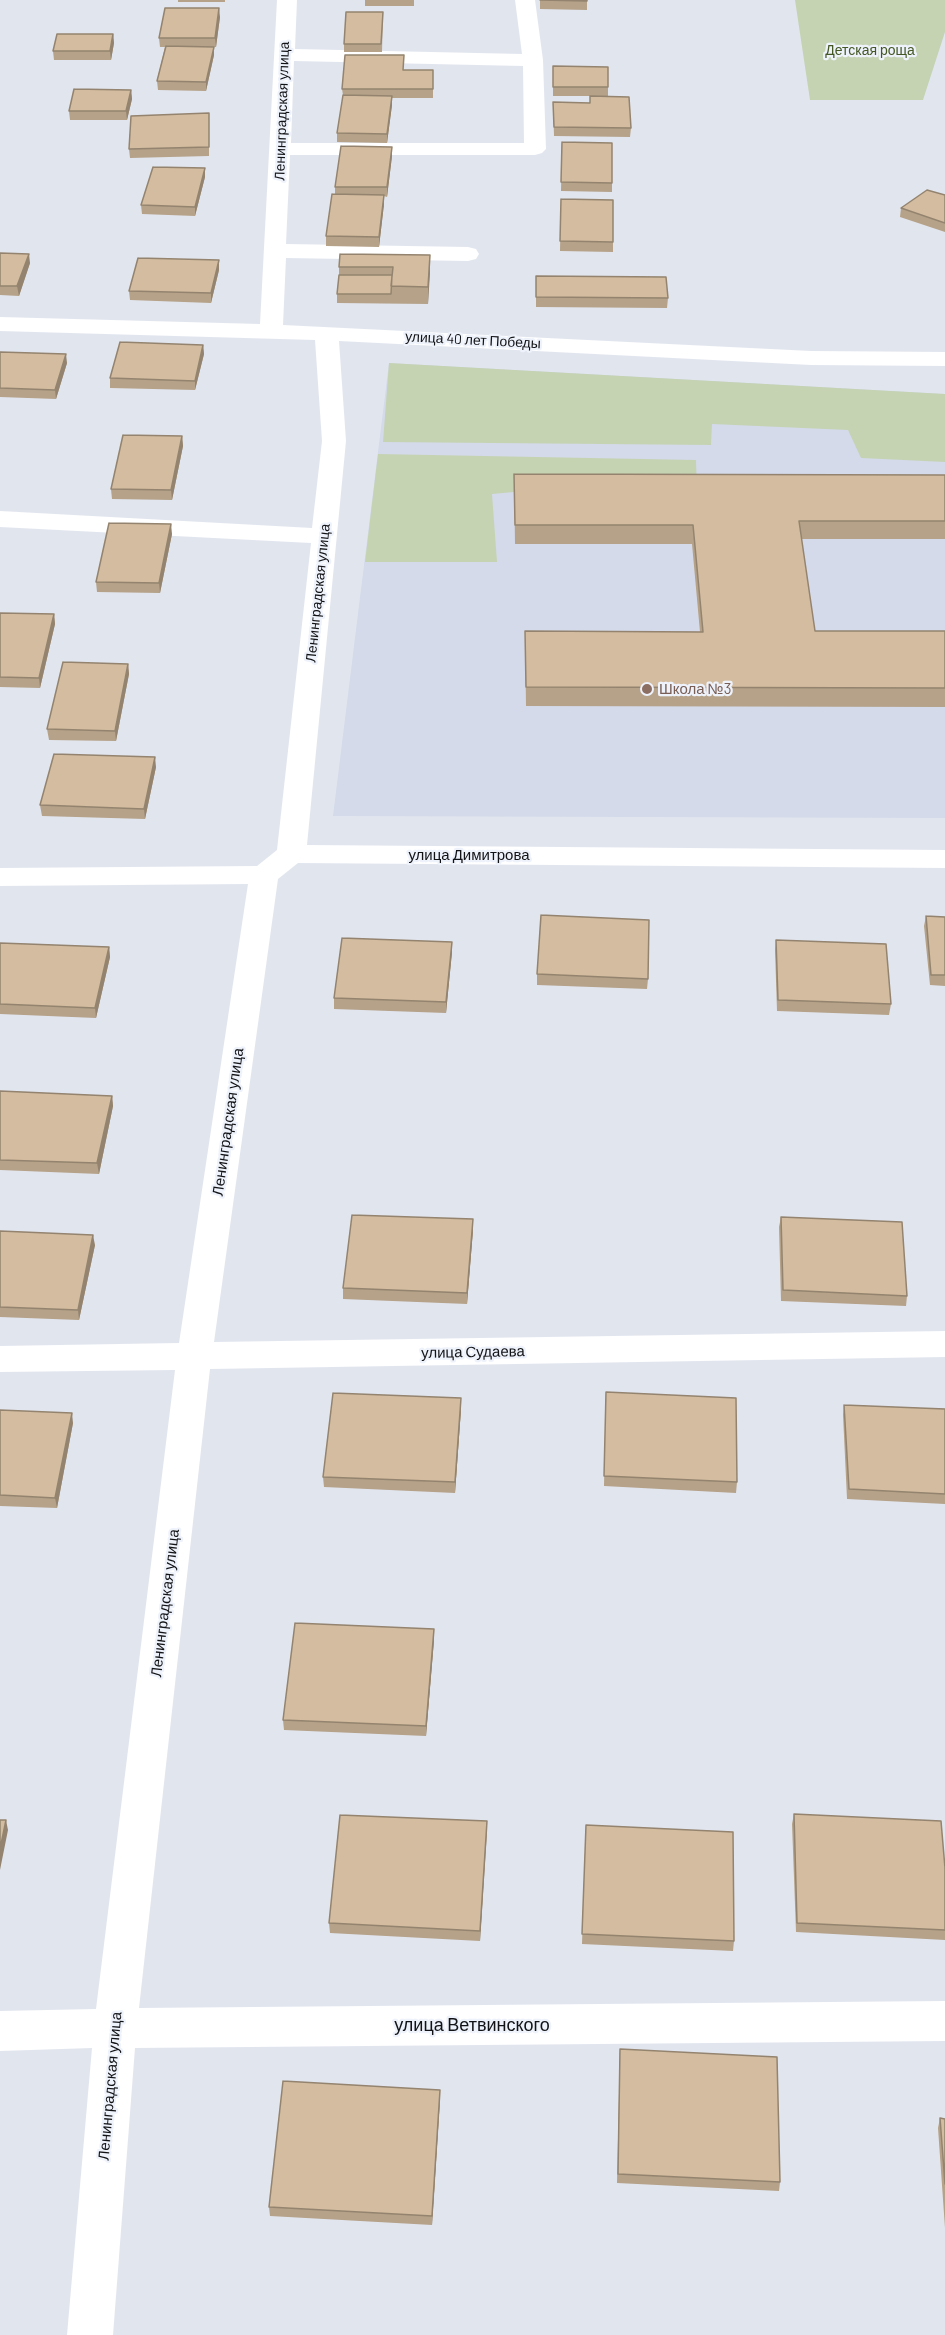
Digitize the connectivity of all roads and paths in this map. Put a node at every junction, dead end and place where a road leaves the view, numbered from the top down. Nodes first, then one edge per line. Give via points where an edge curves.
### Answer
1 (287, 0) edge
2 (525, 0) edge
3 (283, 55) junction
4 (533, 60) junction
5 (282, 148) junction
6 (277, 251) junction
7 (468, 254) dead end
8 (0, 324) edge
9 (271, 331) junction
10 (328, 333) junction
11 (945, 359) edge
12 (0, 519) edge
13 (324, 536) junction
14 (945, 859) edge
15 (277, 864) junction
16 (0, 877) edge
17 (945, 1344) edge
18 (194, 1357) junction
19 (0, 1359) edge
20 (945, 2022) edge
21 (115, 2028) junction
22 (0, 2031) edge
23 (90, 2335) edge

1 - 3 street, Ленинградская улица
2 - 4 street
3 - 4 street
3 - 5 street, Ленинградская улица
4 - 5 street via 535,149
5 - 6 street, Ленинградская улица
6 - 7 street
6 - 9 street, Ленинградская улица
8 - 9 street, улица 40 лет Победы
9 - 10 street, улица 40 лет Победы
10 - 11 street, улица 40 лет Победы via 811,358
10 - 13 street, Ленинградская улица via 334,441
12 - 13 street
13 - 15 street, Ленинградская улица
14 - 15 street, улица Димитрова
15 - 16 street, улица Димитрова
15 - 18 street, Ленинградская улица
17 - 18 street, улица Судаева
18 - 19 street, улица Судаева
18 - 21 street, Ленинградская улица
20 - 21 street, улица Ветвинского
21 - 22 street, улица Ветвинского
21 - 23 street, Ленинградская улица

